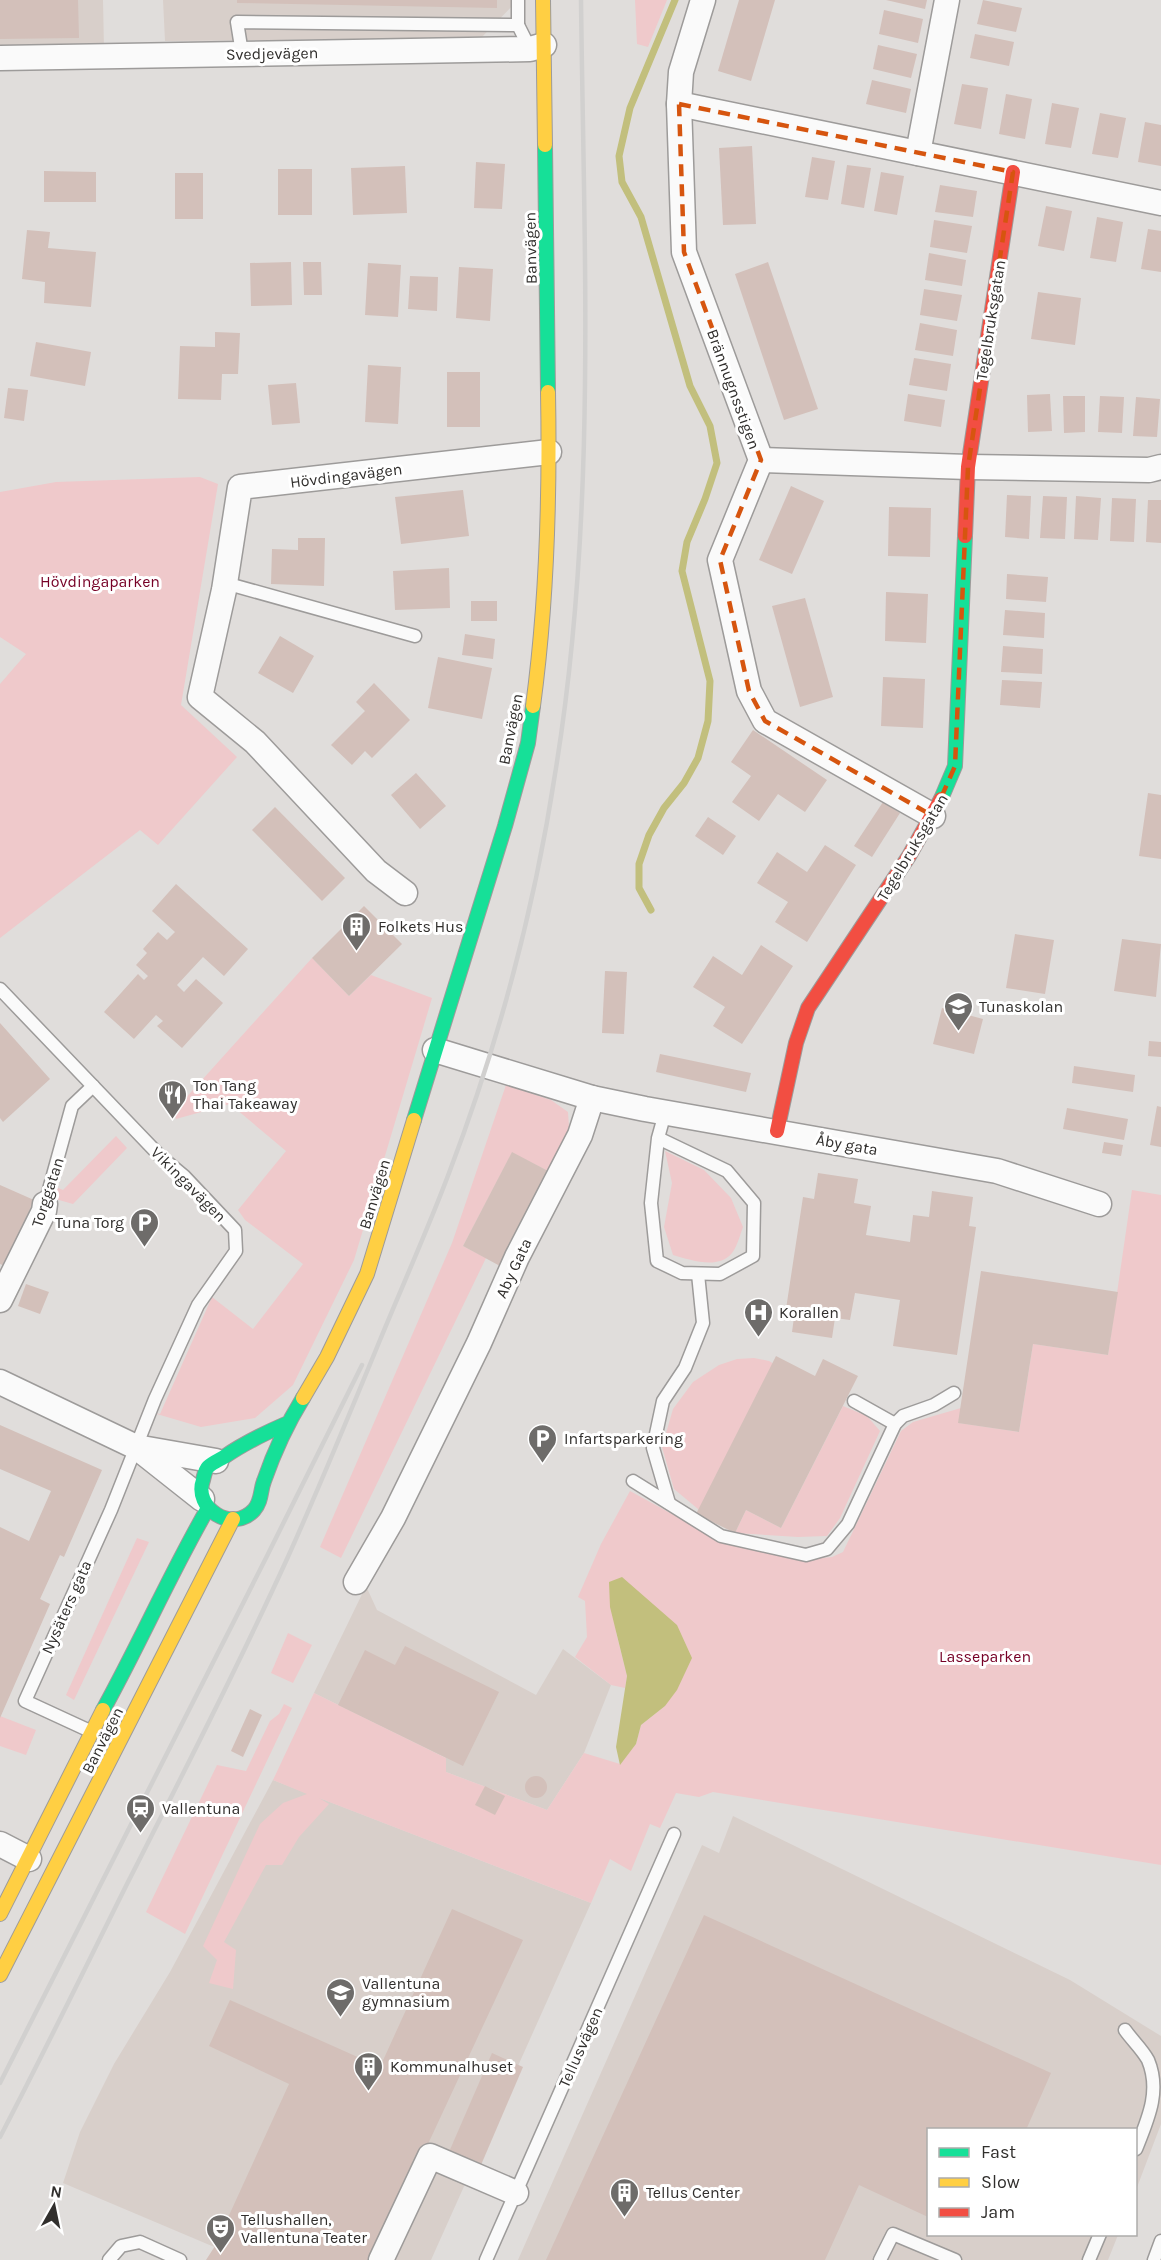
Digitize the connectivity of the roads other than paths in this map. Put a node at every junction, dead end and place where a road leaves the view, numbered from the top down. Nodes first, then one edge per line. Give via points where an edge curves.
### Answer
1 (518, 0) edge
2 (543, 0) edge
3 (703, 0) edge
4 (947, 0) edge
5 (518, 25) junction
6 (537, 47) junction
7 (242, 53) junction
8 (0, 58) edge
9 (679, 105) junction
10 (918, 153) junction
11 (1013, 172) junction
12 (1161, 203) edge
13 (549, 452) junction
14 (761, 460) junction
15 (968, 467) junction
16 (1161, 467) edge
17 (225, 583) junction
18 (415, 636) dead end
19 (933, 816) junction
20 (405, 893) dead end
21 (0, 989) edge
22 (435, 1050) junction
23 (93, 1086) junction
24 (592, 1098) junction
25 (665, 1113) junction
26 (777, 1131) junction
27 (658, 1138) junction
28 (45, 1204) joint
29 (1099, 1204) dead end
30 (698, 1274) junction
31 (0, 1300) edge
32 (0, 1382) edge
33 (954, 1393) dead end
34 (854, 1401) dead end
35 (288, 1423) junction
36 (895, 1424) junction
37 (136, 1447) junction
38 (221, 1459) junction
39 (633, 1482) dead end
40 (263, 1483) junction
41 (669, 1503) junction
42 (205, 1504) junction
43 (233, 1519) junction
44 (356, 1582) dead end
45 (91, 1731) junction
46 (674, 1834) dead end
47 (0, 1844) edge
48 (29, 1859) junction
49 (0, 1914) edge
50 (0, 1975) edge
51 (1125, 2030) dead end
52 (1137, 2147) edge
53 (516, 2193) junction
54 (1100, 2236) edge
55 (1161, 2241) edge
56 (109, 2260) edge
57 (180, 2260) edge
58 (381, 2260) edge
59 (486, 2260) edge
60 (880, 2260) edge
61 (955, 2260) edge
62 (1089, 2260) edge
63 (1154, 2260) edge

1 - 5 lane
2 - 6 street, Banvägen
3 - 9 street, Brännugnsstigen via 681,72
4 - 10 street
5 - 6 lane
5 - 7 lane via 237,22
6 - 7 street, Svedjevägen
6 - 13 street, Banvägen
7 - 8 street, Svedjevägen
9 - 10 street
9 - 14 street, Brännugnsstigen via 684,252
10 - 11 street
11 - 12 street
11 - 15 street, Tegelbruksgatan
13 - 17 street, Hövdingavägen via 240,487
13 - 22 street, Banvägen via 540,647 528,742
14 - 15 street
14 - 19 street, Brännugnsstigen via 720,560 749,691 765,721
15 - 16 street
15 - 19 street, Tegelbruksgatan via 955,766
17 - 18 lane
17 - 20 street, Hövdingavägen via 200,697 255,742 376,871
19 - 26 street, Tegelbruksgatan via 808,1008 796,1043
21 - 23 lane, Vikingavägen
22 - 24 street
22 - 35 street, Banvägen via 367,1274 327,1357
23 - 28 lane, Torggatan via 72,1106
23 - 37 lane, Vikingavägen via 235,1230 236,1251 198,1305
24 - 25 street, Åby gata
24 - 44 street, Aby Gata via 580,1135 517,1257 479,1343 393,1518
25 - 26 street, Åby gata
25 - 27 lane
26 - 29 street, Åby gata via 997,1171
27 - 30 lane via 651,1203 657,1261 682,1273
27 - 30 lane via 727,1171 754,1203 753,1256 720,1274
28 - 31 street, Torggatan
30 - 41 lane via 703,1323 685,1368 663,1401 653,1448
32 - 37 street
33 - 36 lane via 903,1416
34 - 36 lane
35 - 38 street, Banvägen via 248,1441
35 - 40 street, Banvägen
36 - 41 lane via 848,1524 827,1549 806,1555 722,1536
37 - 38 street
37 - 42 street
37 - 45 lane, Nysäters gata via 25,1701
38 - 40 street via 237,1457 248,1462
38 - 42 street, Banvägen via 207,1468 200,1488
39 - 41 lane
40 - 43 street, Banvägen via 261,1499 253,1511
42 - 43 street via 222,1518
42 - 45 street, Banvägen
43 - 50 street, Banvägen
45 - 48 street, Banvägen
46 - 53 lane, Tellusvägen
47 - 48 street
48 - 49 street, Banvägen
51 - 52 lane via 1148,2059 1156,2082 1152,2110
53 - 58 street via 430,2156
53 - 59 lane, Tellusvägen
54 - 62 lane
55 - 63 lane
56 - 57 lane via 121,2246 140,2241
60 - 61 lane via 893,2234

